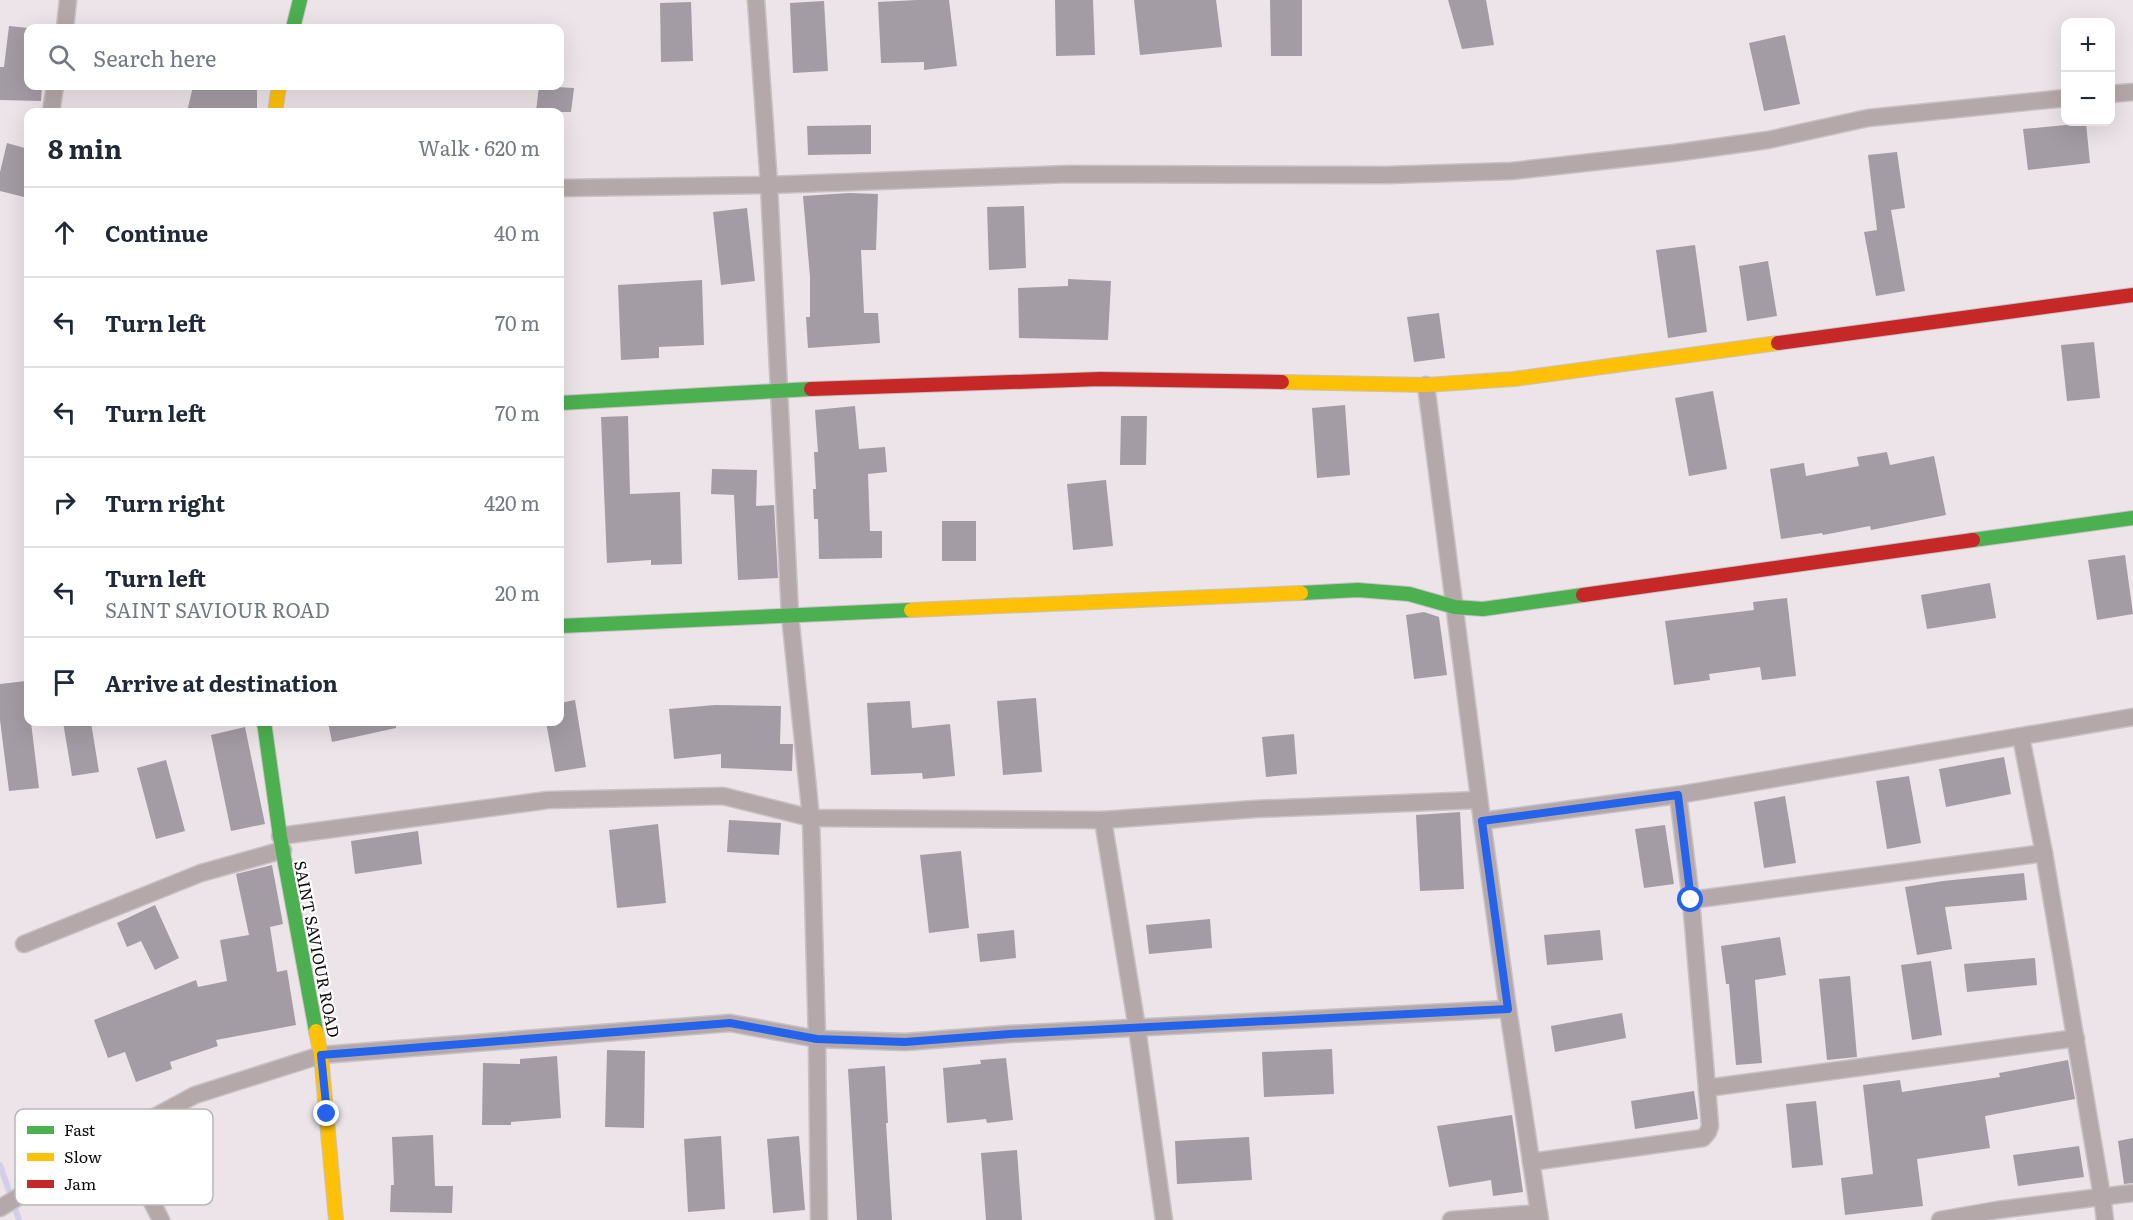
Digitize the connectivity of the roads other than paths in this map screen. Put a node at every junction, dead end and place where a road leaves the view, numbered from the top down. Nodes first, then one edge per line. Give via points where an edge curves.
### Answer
1 (68, 0) edge
2 (300, 0) edge
3 (756, 0) edge
4 (65, 24) edge
5 (293, 24) edge
6 (54, 90) edge
7 (278, 90) edge
8 (2133, 92) edge
9 (2115, 94) edge
10 (2061, 99) edge
11 (52, 108) edge
12 (275, 108) edge
13 (769, 185) junction
14 (564, 188) edge
15 (2133, 295) edge
16 (1426, 385) junction
17 (778, 390) junction
18 (564, 403) edge
19 (2133, 518) edge
20 (1455, 607) junction
21 (790, 615) junction
22 (564, 626) edge
23 (2133, 717) edge
24 (265, 726) edge
25 (2021, 737) junction
26 (1678, 795) junction
27 (1479, 800) junction
28 (811, 818) junction
29 (1103, 820) junction
30 (1482, 821) junction
31 (281, 843) junction
32 (2044, 853) junction
33 (1691, 900) junction
34 (24, 944) dead end
35 (1508, 1009) junction
36 (1137, 1028) junction
37 (2076, 1038) junction
38 (817, 1039) junction
39 (321, 1055) junction
40 (1707, 1088) junction
41 (169, 1109) edge
42 (1531, 1162) junction
43 (2133, 1193) edge
44 (2102, 1196) junction
45 (15, 1198) edge
46 (154, 1205) edge
47 (0, 1208) edge
48 (1540, 1217) edge
49 (161, 1220) edge
50 (336, 1220) edge
51 (819, 1220) edge
52 (1164, 1220) edge
53 (1451, 1220) edge
54 (1940, 1220) edge
55 (2105, 1220) edge

1 - 4 street
2 - 5 street
3 - 13 street
6 - 11 street
7 - 12 street
8 - 9 street
10 - 13 street via 1868,118 1768,140 1512,171 1388,175 1069,174
13 - 14 street
13 - 17 street
15 - 16 street via 1514,379
16 - 17 street via 1100,379
16 - 20 street
17 - 18 street
17 - 21 street
19 - 20 street via 1483,609
20 - 21 street via 1409,594 1358,590
20 - 27 street
21 - 22 street
21 - 28 street
23 - 25 street
24 - 31 street, SAINT SAVIOUR ROAD
25 - 26 street
25 - 32 street
26 - 30 street
26 - 33 street
27 - 29 street
27 - 30 street
28 - 29 street
28 - 31 street via 723,796 548,800
28 - 38 street
29 - 36 street
30 - 35 street
31 - 34 street
31 - 39 street, SAINT SAVIOUR ROAD
32 - 33 street
32 - 37 street
33 - 40 street
35 - 36 street
35 - 42 street
36 - 38 street via 905,1042
36 - 52 street
37 - 40 street
37 - 44 street
38 - 39 street via 730,1023
38 - 51 street
39 - 41 street via 195,1095
39 - 50 street, SAINT SAVIOUR ROAD
40 - 42 street via 1710,1126 1703,1138
42 - 48 street
43 - 44 street
44 - 54 street
44 - 55 street
45 - 47 street
46 - 49 street
48 - 53 street

